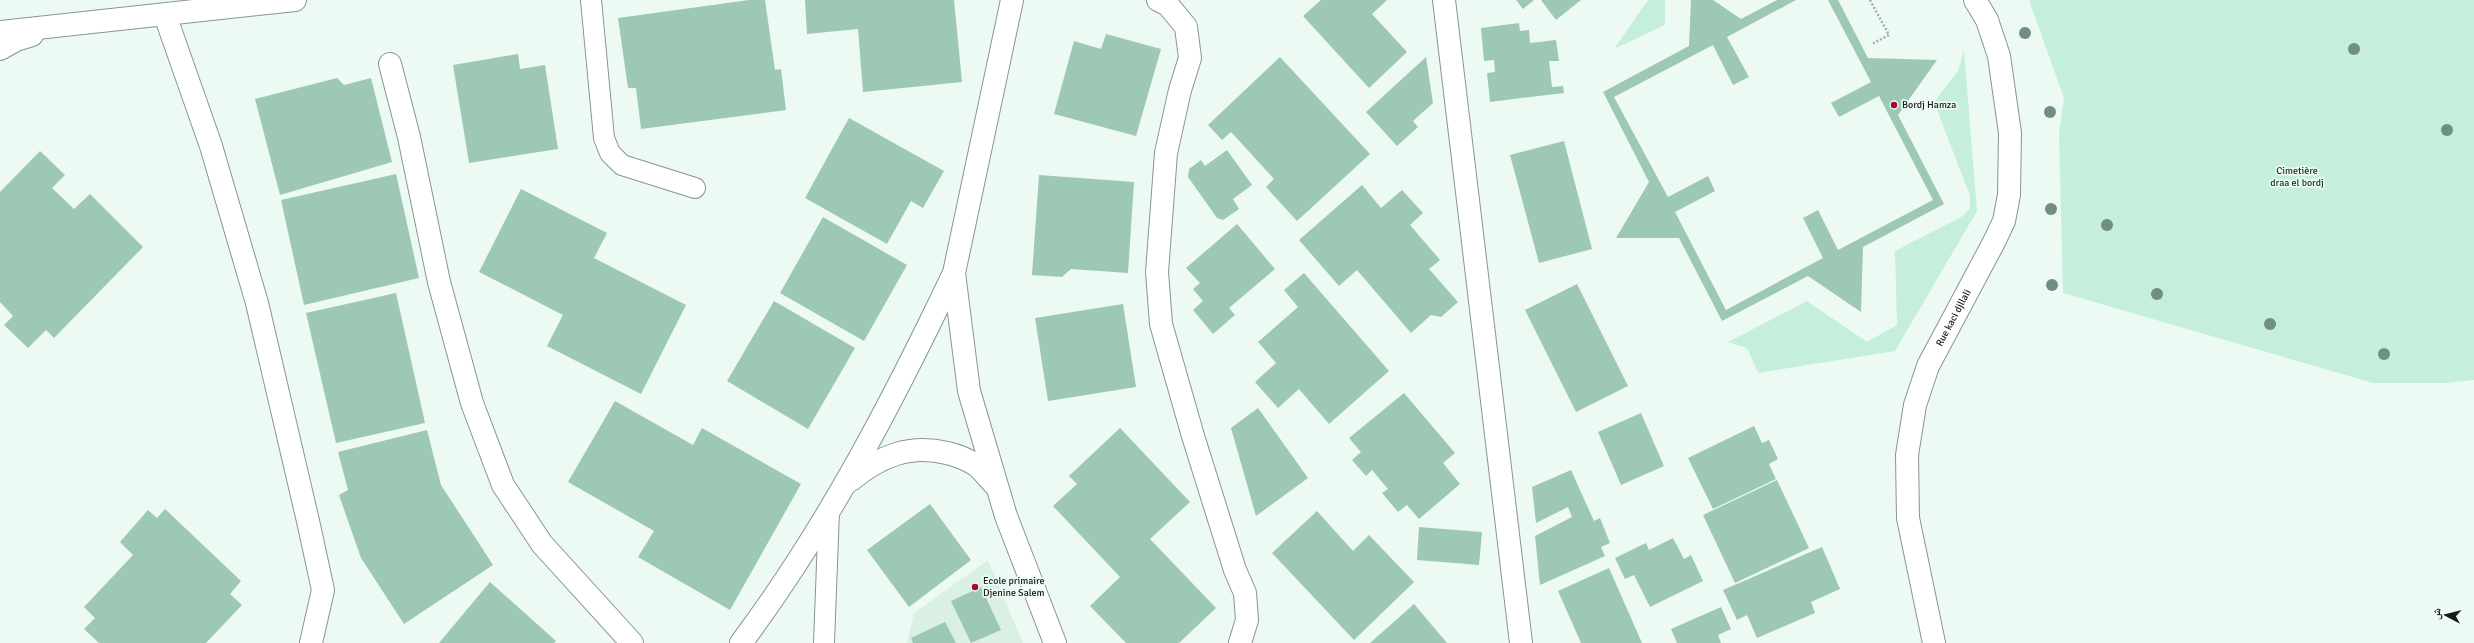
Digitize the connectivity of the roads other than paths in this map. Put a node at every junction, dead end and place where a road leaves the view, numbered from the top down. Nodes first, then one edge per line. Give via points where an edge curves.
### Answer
1 (295, 0) edge
2 (591, 0) edge
3 (1012, 0) edge
4 (1158, 0) edge
5 (1444, 0) edge
6 (1975, 0) edge
7 (166, 15) junction
8 (61, 26) junction
9 (0, 32) edge
10 (0, 49) edge
11 (390, 64) dead end
12 (695, 188) dead end
13 (954, 273) junction
14 (844, 486) junction
15 (997, 488) junction
16 (829, 511) junction
17 (322, 590) junction
18 (311, 643) edge
19 (326, 643) edge
20 (632, 643) edge
21 (742, 643) edge
22 (824, 643) edge
23 (1055, 643) edge
24 (1240, 643) edge
25 (1521, 643) edge
26 (1934, 643) edge

1 - 7 street
2 - 12 lane via 604,138 610,152 622,164
3 - 13 street
4 - 24 street via 1168,5 1186,27 1190,58 1166,153 1157,272 1161,324 1235,570 1245,593 1247,620
5 - 25 street
6 - 26 street, Rue kaci djllali via 1987,20 1999,56 2010,133 2009,195 2004,221 1928,366 1915,405 1907,455 1908,518
7 - 8 street
7 - 17 street via 211,146 257,303
8 - 9 street
8 - 10 street via 16,40
11 - 20 street via 455,343 472,403 503,485 542,544
13 - 14 street via 899,388
13 - 15 street via 969,391
14 - 15 street via 881,459 896,452 916,449 954,455 975,465
14 - 16 street
15 - 23 street
16 - 21 street via 773,600
16 - 22 lane
17 - 18 street
17 - 19 street

